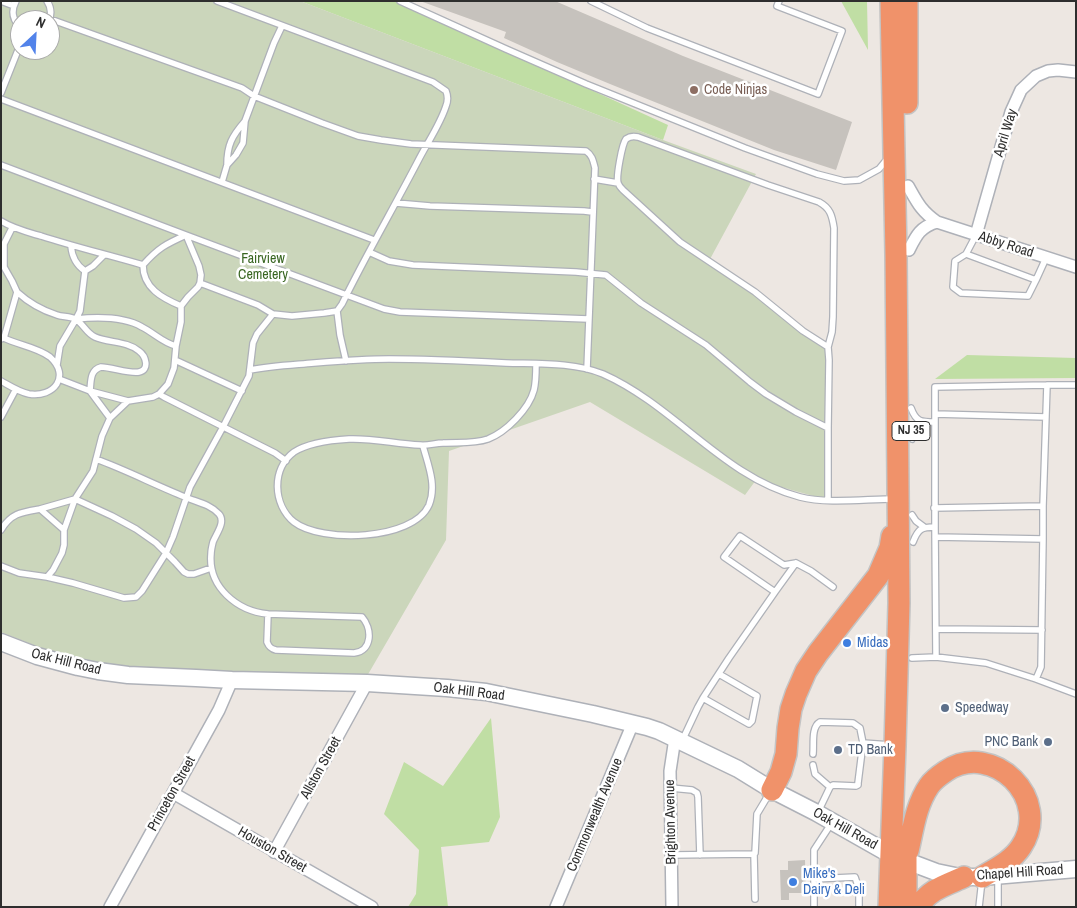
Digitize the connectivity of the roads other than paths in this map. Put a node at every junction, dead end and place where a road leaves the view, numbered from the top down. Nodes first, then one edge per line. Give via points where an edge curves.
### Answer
1 (1, 1) edge
2 (217, 1) edge
3 (400, 1) edge
4 (591, 1) edge
5 (779, 1) edge
6 (907, 1) edge
7 (15, 4) edge
8 (889, 12) edge
9 (60, 23) edge
10 (282, 26) junction
11 (14, 60) edge
12 (1076, 72) edge
13 (1, 94) edge
14 (254, 96) junction
15 (1, 100) edge
16 (245, 121) junction
17 (426, 145) junction
18 (894, 150) junction
19 (1, 165) edge
20 (228, 165) junction
21 (594, 179) junction
22 (222, 182) junction
23 (618, 183) junction
24 (908, 186) junction
25 (396, 204) junction
26 (592, 212) junction
27 (1, 221) edge
28 (937, 222) junction
29 (12, 228) junction
30 (186, 235) junction
31 (976, 235) junction
32 (374, 240) junction
33 (3, 245) edge
34 (72, 246) junction
35 (909, 250) junction
36 (369, 252) junction
37 (966, 254) junction
38 (104, 255) junction
39 (1046, 258) junction
40 (143, 265) junction
41 (2, 266) edge
42 (1076, 267) edge
43 (85, 271) junction
44 (590, 274) junction
45 (1036, 280) junction
46 (200, 283) junction
47 (17, 292) junction
48 (346, 295) junction
49 (181, 306) junction
50 (337, 311) junction
51 (273, 314) junction
52 (76, 319) junction
53 (588, 319) junction
54 (2, 339) edge
55 (176, 346) junction
56 (828, 347) junction
57 (175, 360) junction
58 (346, 360) junction
59 (536, 364) junction
60 (57, 365) junction
61 (586, 369) junction
62 (250, 370) junction
63 (59, 379) junction
64 (1, 381) edge
65 (1047, 385) junction
66 (1076, 385) edge
67 (16, 389) junction
68 (90, 391) junction
69 (242, 391) junction
70 (159, 394) junction
71 (128, 401) junction
72 (935, 414) junction
73 (1, 417) edge
74 (1046, 417) junction
75 (110, 418) junction
76 (935, 422) junction
77 (915, 423) junction
78 (224, 427) junction
79 (828, 428) junction
80 (422, 446) junction
81 (96, 459) junction
82 (286, 461) junction
83 (186, 498) junction
84 (898, 498) junction
85 (75, 499) junction
86 (828, 500) junction
87 (1043, 506) junction
88 (934, 508) junction
89 (40, 509) junction
90 (935, 527) junction
91 (916, 528) junction
92 (1, 530) edge
93 (64, 530) junction
94 (935, 537) junction
95 (1044, 539) junction
96 (166, 553) junction
97 (796, 563) junction
98 (1, 566) edge
99 (211, 568) junction
100 (47, 577) junction
101 (833, 586) dead end
102 (775, 592) junction
103 (268, 614) junction
104 (936, 629) junction
105 (1042, 630) junction
106 (1, 642) edge
107 (936, 657) junction
108 (912, 658) junction
109 (719, 674) junction
110 (1036, 678) junction
111 (232, 680) junction
112 (367, 683) junction
113 (1076, 694) edge
114 (703, 698) junction
115 (634, 723) junction
116 (678, 740) junction
117 (863, 743) junction
118 (895, 746) junction
119 (813, 754) dead end
120 (813, 765) dead end
121 (830, 786) junction
122 (671, 788) junction
123 (772, 790) junction
124 (173, 793) junction
125 (817, 814) junction
126 (832, 822) junction
127 (274, 852) junction
128 (700, 854) junction
129 (754, 854) junction
130 (671, 855) junction
131 (898, 858) junction
132 (1076, 869) edge
133 (981, 877) junction
134 (814, 879) junction
135 (755, 899) dead end
136 (110, 907) edge
137 (372, 907) edge
138 (556, 907) edge
139 (672, 907) edge
140 (814, 907) edge
141 (859, 907) edge
142 (889, 907) edge
143 (906, 907) edge
144 (919, 907) edge
145 (979, 907) edge
146 (998, 907) edge

1 - 7 lane
2 - 10 lane
3 - 18 lane via 586,84 817,174 844,182 859,180 878,168
4 - 5 lane via 647,28 818,94 842,30 777,6
6 - 24 highway, NJ 35
8 - 18 highway, NJ 35
9 - 14 lane via 242,88
10 - 14 lane
10 - 17 lane via 442,87 448,97 446,106
11 - 13 lane
12 - 31 street, April Way via 1048,71 1036,76 1021,90 1011,112
14 - 16 lane
14 - 17 lane via 358,136
15 - 22 lane
16 - 20 lane via 242,143
16 - 20 lane via 231,141
17 - 21 lane via 586,151 593,160
17 - 25 lane
18 - 84 highway, NJ 35
19 - 30 lane
20 - 22 lane
21 - 23 lane
21 - 26 lane
22 - 32 lane
23 - 56 lane via 680,242 755,292
23 - 56 lane via 623,144 626,139 638,136 824,205 830,210 834,228 833,317
24 - 28 street, Abby Road via 921,209
24 - 35 highway, NJ 35
25 - 26 lane
25 - 32 lane
26 - 44 lane
27 - 29 lane
28 - 31 street, Abby Road
28 - 35 street via 929,224 917,235
29 - 33 lane
29 - 34 lane
30 - 40 lane via 165,244
30 - 46 lane via 200,266
30 - 48 lane
31 - 37 lane
31 - 39 street, Abby Road
32 - 36 lane
33 - 41 lane
34 - 38 lane
34 - 43 lane via 75,262
35 - 77 highway, NJ 35
36 - 44 lane via 389,261 413,265
36 - 48 lane
37 - 45 lane
37 - 45 lane via 955,261 953,287 961,293 1028,296
38 - 40 lane
38 - 43 lane
39 - 42 street, Abby Road
39 - 45 lane
40 - 49 lane via 145,277 153,290
41 - 47 lane
43 - 52 lane
44 - 53 lane
44 - 79 lane via 610,277 641,303 706,345 766,394
46 - 49 lane
46 - 51 lane
47 - 52 lane via 36,307
47 - 54 lane
48 - 50 lane
48 - 53 lane via 400,312
49 - 55 lane
50 - 51 lane via 292,316
50 - 58 lane
51 - 62 lane via 253,343
52 - 55 lane via 95,317 129,322
52 - 60 lane via 60,346
52 - 68 lane via 89,334 140,351 146,362 139,372 96,368
53 - 61 lane
54 - 60 lane via 42,353
55 - 57 lane
56 - 79 lane
57 - 69 lane
57 - 70 lane via 168,384
58 - 59 lane
58 - 62 lane
59 - 61 lane
59 - 80 lane via 530,401 506,428 488,439
60 - 63 lane
61 - 86 lane via 628,386 748,475 782,491
62 - 69 lane
63 - 67 lane via 52,390 44,393 30,394
63 - 68 lane
64 - 67 lane
65 - 66 lane
65 - 72 lane via 936,387
65 - 74 lane
67 - 73 lane
68 - 71 lane
68 - 75 lane
69 - 78 lane
70 - 71 lane
70 - 78 lane
71 - 75 lane
72 - 74 lane
72 - 76 lane
74 - 87 lane
75 - 81 lane
76 - 77 lane
76 - 88 lane
77 - 91 highway, NJ 35
78 - 82 lane
78 - 83 lane
79 - 86 lane
80 - 82 lane via 365,439 335,440 294,452
80 - 82 lane via 432,482 429,504 410,524 376,534 326,534 294,522 278,496 277,484
81 - 83 lane
81 - 85 lane via 93,471
83 - 96 lane
83 - 99 lane via 201,502 221,518 213,543
84 - 86 lane
84 - 118 highway, NJ 35
84 - 123 highway via 890,548 878,576 818,653 796,694 786,754
85 - 89 lane
85 - 93 lane
85 - 96 lane via 128,524
87 - 88 lane
87 - 95 lane
88 - 90 lane
89 - 92 lane via 16,514
89 - 93 lane
90 - 91 lane
90 - 94 lane
91 - 108 highway, NJ 35
93 - 100 lane via 62,553
94 - 95 lane
94 - 104 lane
95 - 105 lane
96 - 99 lane via 188,574
96 - 100 lane via 136,597 124,598
97 - 101 lane
97 - 102 lane
97 - 102 lane via 784,566 740,536 724,557
98 - 100 lane via 19,573
99 - 103 lane via 227,597 257,613
102 - 109 lane
103 - 103 lane via 267,642 272,649 354,653 363,650 367,644 369,627 362,617
104 - 105 lane
104 - 107 lane
105 - 110 lane via 1041,667
106 - 111 street, Oak Hill Road via 37,656 98,672
107 - 108 lane
107 - 110 lane via 986,663
108 - 131 highway, NJ 35
109 - 114 lane
109 - 114 lane via 757,696 752,721 749,724
110 - 113 lane
111 - 112 street, Oak Hill Road
111 - 124 street, Princeton Street
112 - 115 street, Oak Hill Road via 486,692
112 - 127 street, Allston Street
114 - 116 lane
115 - 116 street, Oak Hill Road
115 - 138 street, Commonwealth Avenue
116 - 122 street, Brighton Avenue via 670,771
116 - 123 street, Oak Hill Road via 738,769
117 - 118 lane
117 - 119 lane via 860,728 854,723 820,722 815,728
117 - 121 lane via 858,785
118 - 131 highway, NJ 35
120 - 121 lane via 815,774
121 - 125 lane
122 - 128 lane via 697,793
122 - 130 street, Brighton Avenue
123 - 125 street, Oak Hill Road
123 - 129 lane via 757,814
124 - 127 street, Houston Street
124 - 136 street, Princeton Street
125 - 126 street, Oak Hill Road
126 - 131 street, Oak Hill Road
126 - 134 lane via 814,850
127 - 137 street, Houston Street
128 - 129 lane
128 - 130 lane
129 - 135 lane
130 - 139 street, Brighton Avenue
131 - 133 street, Chapel Hill Road via 936,872
131 - 133 highway via 929,785 959,765 986,764 1008,774 1022,789 1027,799 1030,824 1026,838 1011,858
131 - 142 highway, NJ 35
131 - 143 highway, NJ 35
132 - 133 street, Chapel Hill Road
133 - 144 highway via 936,890
133 - 145 lane
133 - 146 lane
134 - 140 lane
134 - 141 lane via 855,878

